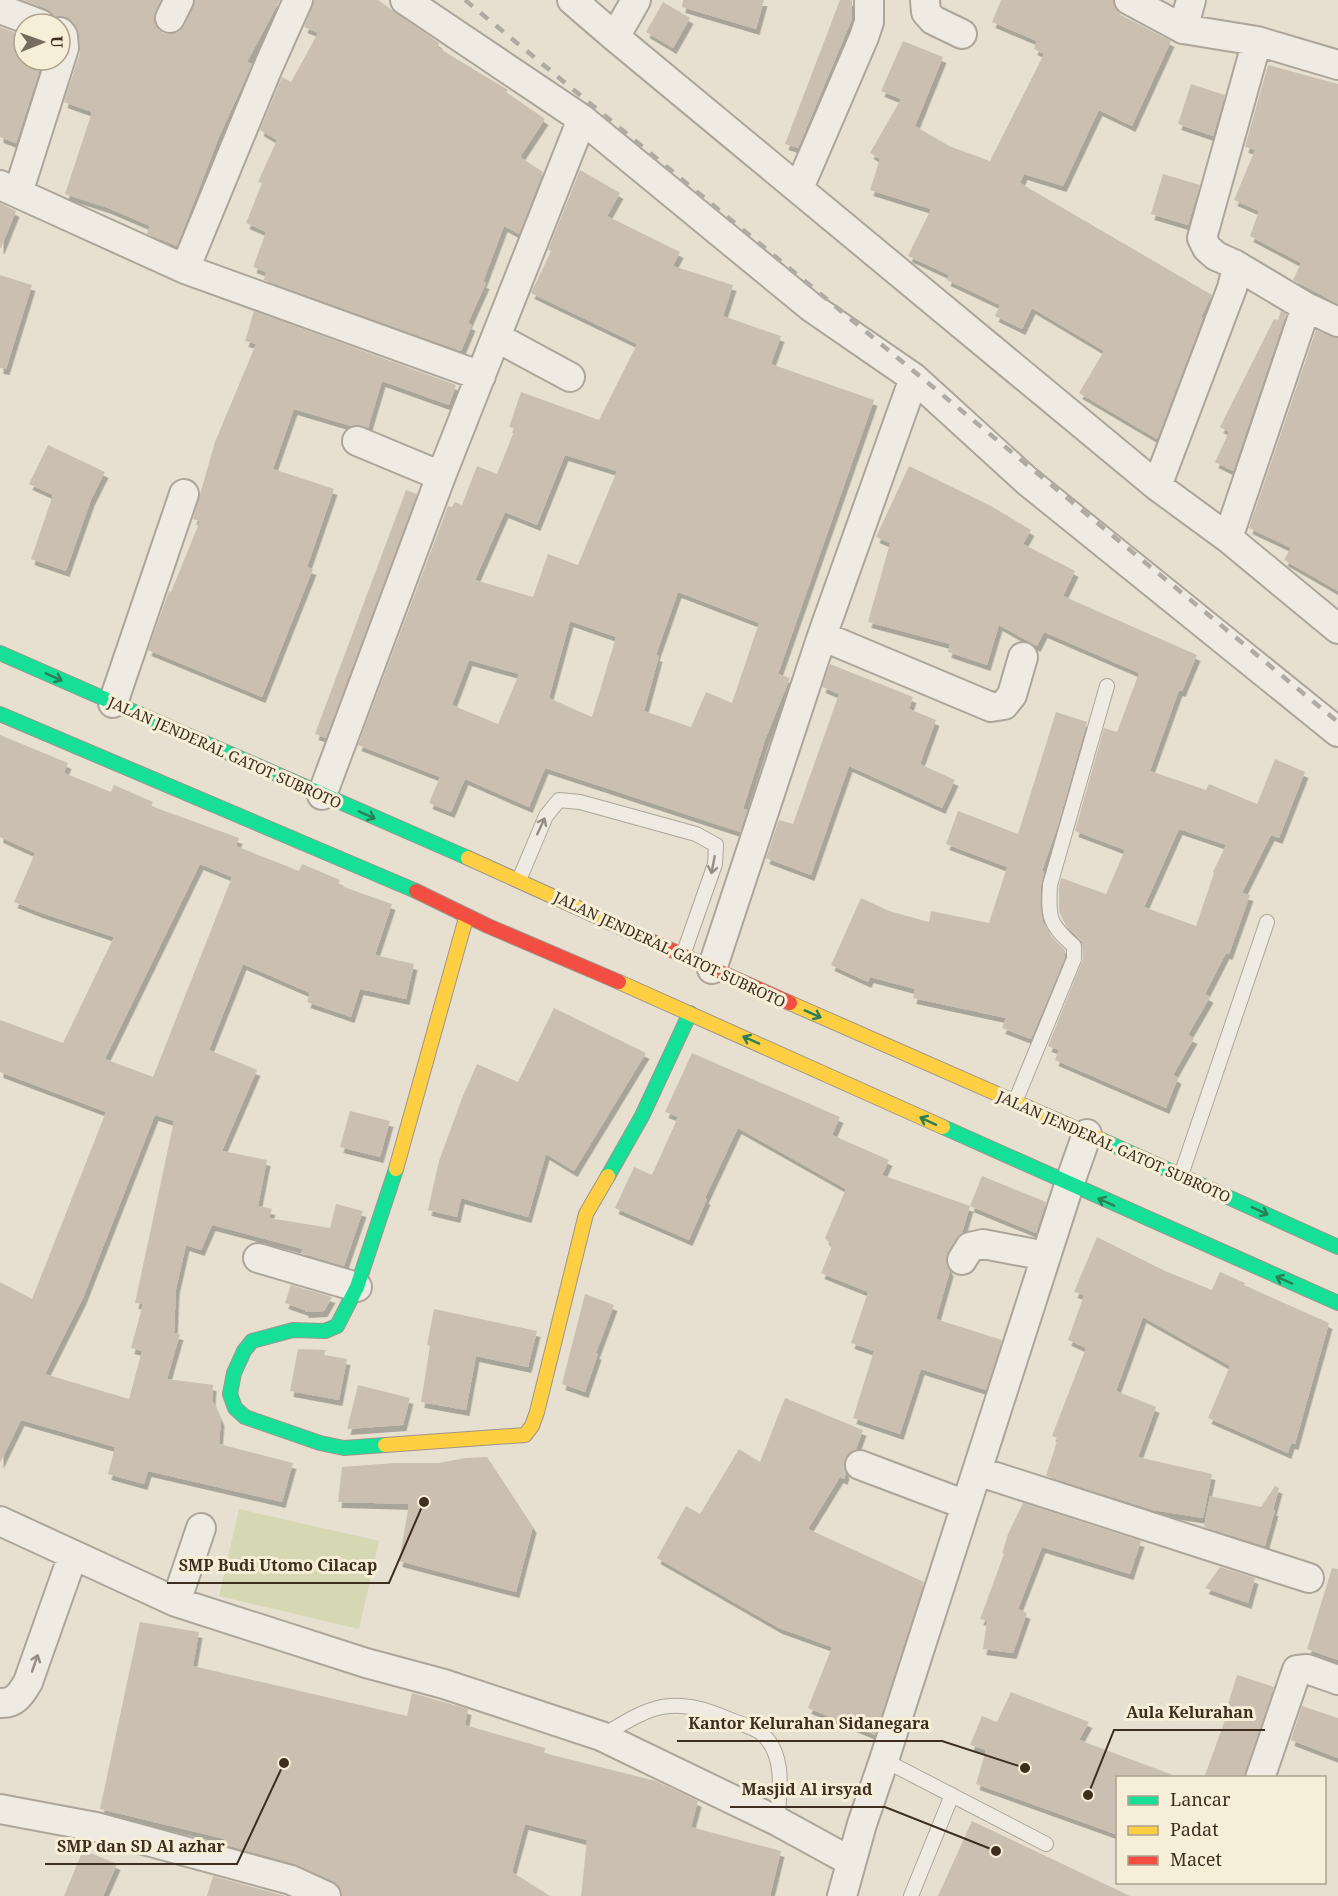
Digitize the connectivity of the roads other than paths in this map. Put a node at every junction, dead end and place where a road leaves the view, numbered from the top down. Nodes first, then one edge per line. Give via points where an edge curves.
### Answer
1 (298, 0) edge
2 (405, 0) edge
3 (572, 0) edge
4 (636, 0) edge
5 (869, 0) edge
6 (926, 0) edge
7 (1129, 0) edge
8 (1191, 0) edge
9 (1183, 29) junction
10 (962, 34) dead end
11 (615, 37) junction
12 (1257, 41) junction
13 (1338, 65) edge
14 (55, 72) edge
15 (582, 119) junction
16 (799, 188) junction
17 (9, 189) edge
18 (1234, 264) junction
19 (185, 269) junction
20 (1306, 307) junction
21 (1338, 322) edge
22 (496, 337) junction
23 (481, 376) junction
24 (570, 377) dead end
25 (914, 378) junction
26 (357, 441) dead end
27 (441, 476) junction
28 (1157, 486) junction
29 (184, 494) dead end
30 (1228, 538) junction
31 (1338, 629) edge
32 (822, 636) junction
33 (0, 653) edge
34 (1023, 657) dead end
35 (1107, 686) dead end
36 (113, 703) junction
37 (0, 714) edge
38 (1338, 732) edge
39 (322, 795) junction
40 (519, 880) junction
41 (466, 918) junction
42 (1267, 922) dead end
43 (683, 955) junction
44 (712, 969) junction
45 (690, 1013) junction
46 (1016, 1102) junction
47 (1087, 1134) junction
48 (1181, 1175) junction
49 (1069, 1185) junction
50 (1338, 1246) edge
51 (1046, 1256) junction
52 (258, 1258) dead end
53 (962, 1260) dead end
54 (357, 1287) junction
55 (1338, 1303) edge
56 (860, 1465) dead end
57 (977, 1471) junction
58 (966, 1505) junction
59 (0, 1521) edge
60 (201, 1528) dead end
61 (73, 1556) junction
62 (1309, 1578) dead end
63 (176, 1602) junction
64 (1338, 1680) edge
65 (0, 1703) edge
66 (602, 1736) junction
67 (884, 1760) junction
68 (1261, 1776) edge
69 (951, 1795) junction
70 (0, 1809) edge
71 (777, 1821) junction
72 (1046, 1844) dead end
73 (850, 1861) junction
74 (326, 1896) edge
75 (842, 1896) edge
76 (911, 1896) edge

1 - 19 street
2 - 15 street
3 - 11 street
4 - 11 street
5 - 16 street via 864,37
6 - 10 street via 926,12 933,20
7 - 9 street
8 - 9 street
9 - 12 street
11 - 16 street
12 - 13 street
12 - 18 street via 1202,238 1216,256
14 - 17 street
15 - 22 street
15 - 25 street via 811,307
16 - 28 street
17 - 19 street
18 - 20 street
18 - 28 street via 1232,288
19 - 23 street
20 - 21 street
20 - 30 street
22 - 23 street
22 - 24 street
23 - 27 street
25 - 32 street
25 - 38 street via 1027,481
26 - 27 street
27 - 39 street
28 - 30 street
29 - 36 street
30 - 31 street
32 - 34 street via 992,707 1004,705 1012,695
32 - 44 street
33 -> 36 main road, JALAN JENDERAL GATOT SUBROTO
35 - 46 lane via 1050,885 1052,922 1074,946 1074,959
36 - 39 main road, JALAN JENDERAL GATOT SUBROTO
37 - 41 main road via 419,892
39 -> 40 main road, JALAN JENDERAL GATOT SUBROTO
40 - 43 main road, JALAN JENDERAL GATOT SUBROTO
40 -> 43 lane via 546,816 559,800 580,802 696,834 716,845 715,864
41 - 45 main road
41 - 54 main road via 394,1178
42 - 48 lane
43 - 44 main road, JALAN JENDERAL GATOT SUBROTO
44 -> 46 main road, JALAN JENDERAL GATOT SUBROTO
49 -> 45 main road
45 - 54 main road via 642,1116 586,1214 537,1415 525,1435 344,1448 261,1423 235,1408 230,1394 234,1373 252,1341 293,1330 326,1331 337,1326
46 - 47 main road, JALAN JENDERAL GATOT SUBROTO
47 - 48 main road, JALAN JENDERAL GATOT SUBROTO
47 - 49 street
48 -> 50 main road, JALAN JENDERAL GATOT SUBROTO
49 - 51 street
55 -> 49 main road
51 - 53 street via 983,1244 970,1247
51 - 57 street
52 - 54 street
56 - 58 street
57 - 58 street
57 - 62 street
58 - 67 street
59 - 61 street
60 - 63 street
61 - 63 street
65 -> 61 street via 19,1698 28,1682
63 - 66 street
64 - 68 street via 1307,1669 1297,1670
66 - 71 street
66 - 71 lane via 652,1708 677,1705 704,1708 759,1732 770,1742 776,1758 781,1788
67 - 69 lane
67 - 73 street
69 - 72 lane
69 - 76 lane
70 - 74 street via 118,1833 291,1880
71 - 73 street
73 - 75 street

